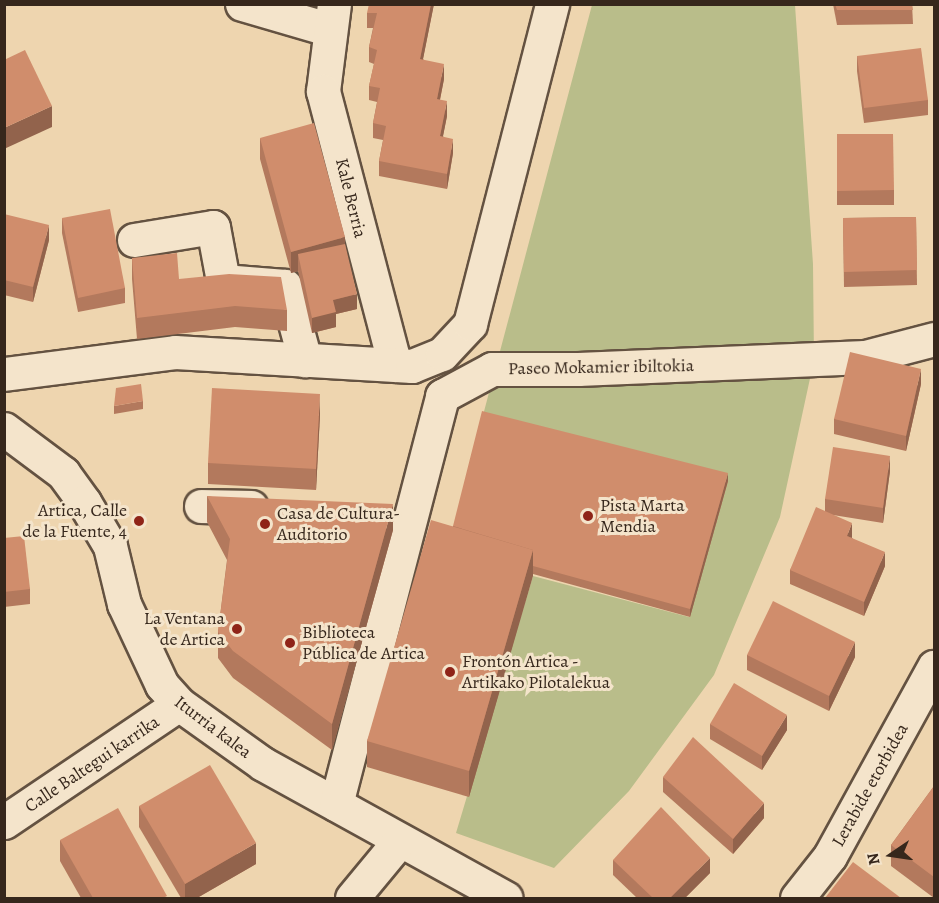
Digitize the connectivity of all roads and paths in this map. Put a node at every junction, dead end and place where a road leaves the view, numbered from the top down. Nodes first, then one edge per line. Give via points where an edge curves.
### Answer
1 (242, 4) edge
2 (552, 4) edge
3 (331, 17) edge
4 (134, 240) dead end
5 (934, 339) edge
6 (305, 360) junction
7 (395, 365) junction
8 (4, 374) edge
9 (4, 429) edge
10 (201, 506) dead end
11 (283, 507) edge
12 (377, 509) edge
13 (412, 509) junction
14 (934, 667) edge
15 (179, 704) junction
16 (336, 804) junction
17 (4, 822) edge
18 (400, 840) junction
19 (352, 898) edge
20 (506, 898) edge
21 (797, 898) edge

1 - 3 street, Kale Berria
2 - 7 street via 470,324 442,354 412,366
3 - 7 street, Kale Berria via 323,91
4 - 6 street via 213,227 223,281 285,286
5 - 13 street, Paseo Mokamier ibiltokia via 865,357 492,369 442,396
6 - 7 street
6 - 8 street via 175,352
9 - 15 street, Iturria kalea via 63,473 84,502 110,546 124,604 162,685
10 - 11 street
12 - 13 street
13 - 16 street, Paseo Mokamier ibiltokia
14 - 21 street, Lerabide etorbidea via 830,856
15 - 16 street, Iturria kalea via 226,741
15 - 17 street, Calle Baltegui karrika
16 - 18 street, Iturria kalea
18 - 19 street
18 - 20 street, Iturria kalea

